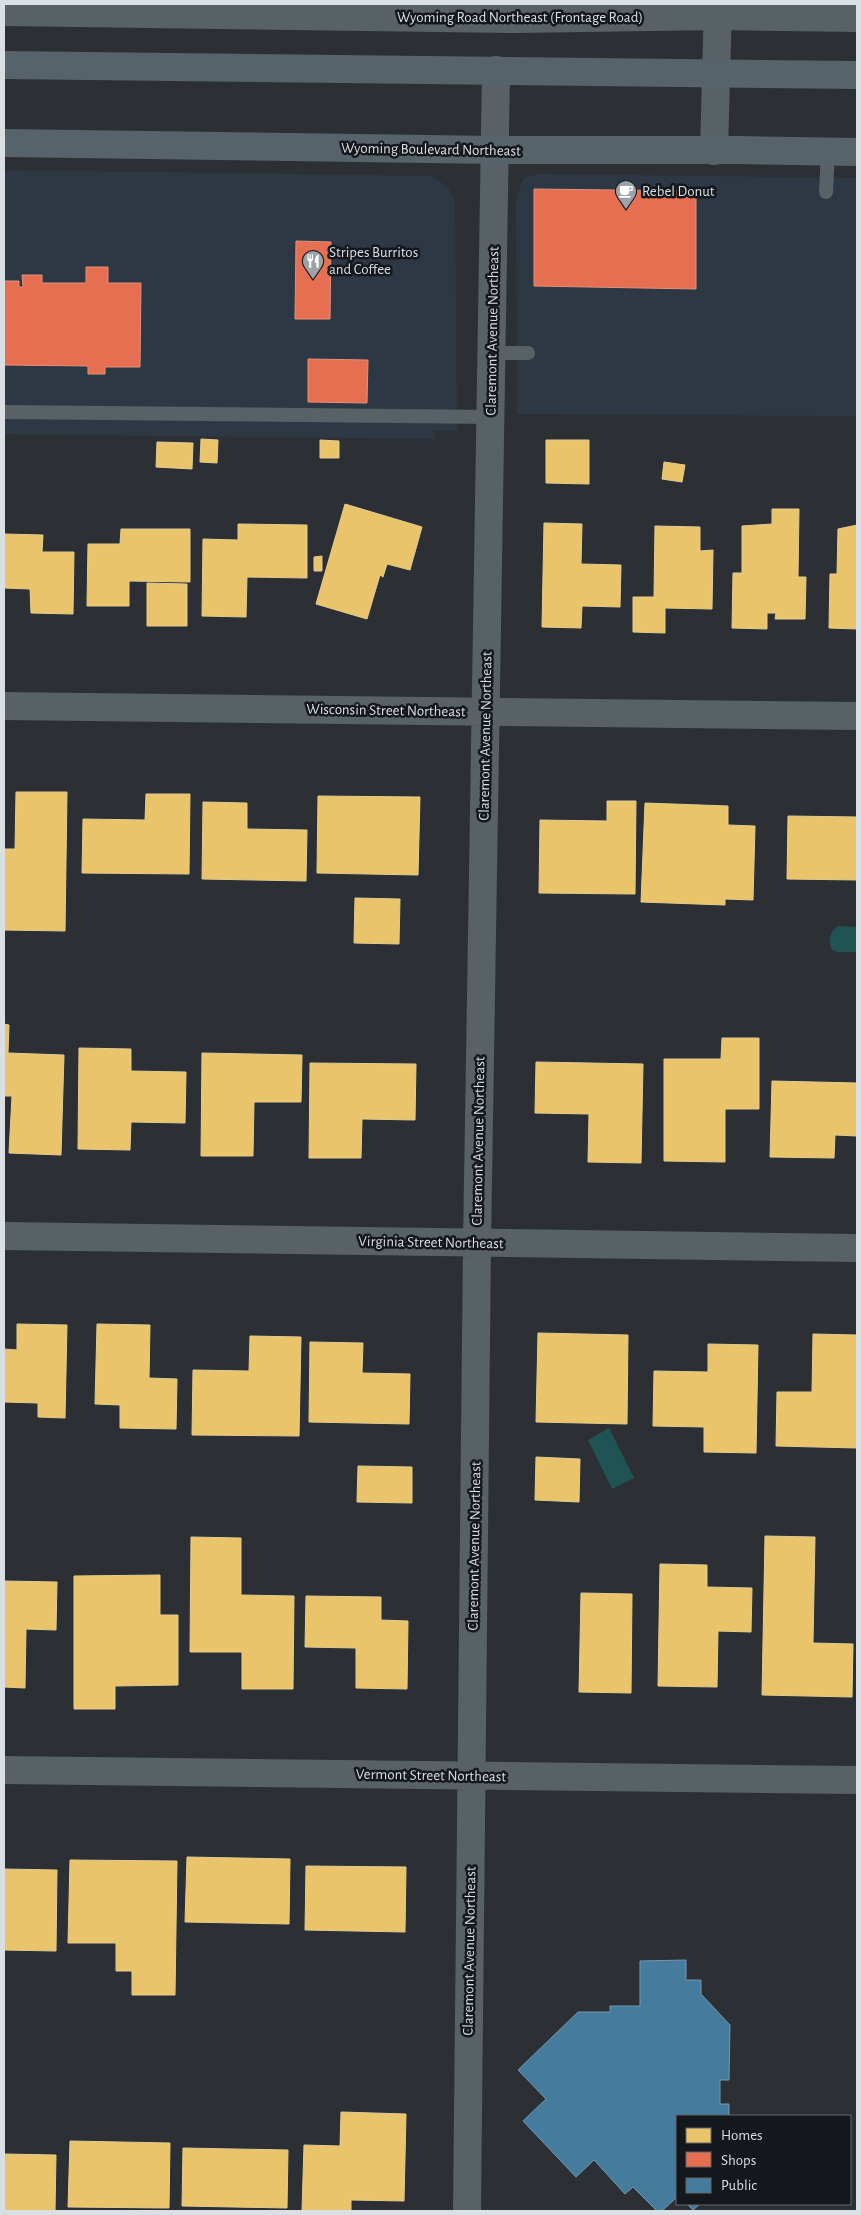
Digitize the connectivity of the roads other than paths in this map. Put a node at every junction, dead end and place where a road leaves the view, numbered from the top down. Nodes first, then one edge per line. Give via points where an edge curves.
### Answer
1 (718, 10) edge
2 (4, 12) edge
3 (857, 18) edge
4 (4, 65) edge
5 (496, 70) junction
6 (716, 73) junction
7 (857, 75) edge
8 (4, 143) edge
9 (496, 150) junction
10 (714, 151) junction
11 (828, 151) junction
12 (857, 152) edge
13 (826, 192) dead end
14 (492, 353) junction
15 (528, 353) dead end
16 (4, 412) edge
17 (491, 417) junction
18 (4, 706) edge
19 (486, 711) junction
20 (857, 716) edge
21 (4, 1236) edge
22 (477, 1243) junction
23 (857, 1248) edge
24 (4, 1770) edge
25 (471, 1775) junction
26 (857, 1780) edge
27 (467, 2211) edge

1 - 2 street, Wyoming Road Northeast (Frontage Road) via 517,19
1 - 3 street, Wyoming Road Northeast (Frontage Road)
1 - 6 street
4 - 5 main road
5 - 6 main road
5 - 9 street, Claremont Avenue Northeast
6 - 7 main road
6 - 10 street
8 - 9 main road, Wyoming Boulevard Northeast
9 - 10 main road, Wyoming Boulevard Northeast
9 - 14 street, Claremont Avenue Northeast
10 - 11 main road, Wyoming Boulevard Northeast
11 - 12 main road, Wyoming Boulevard Northeast
11 - 13 lane
14 - 15 lane
14 - 17 street, Claremont Avenue Northeast
16 - 17 lane
17 - 19 street, Claremont Avenue Northeast
18 - 19 street, Wisconsin Street Northeast
19 - 20 street, Wisconsin Street Northeast
19 - 22 street, Claremont Avenue Northeast
21 - 22 street, Virginia Street Northeast
22 - 23 street, Virginia Street Northeast
22 - 25 street, Claremont Avenue Northeast
24 - 25 street, Vermont Street Northeast
25 - 26 street, Vermont Street Northeast
25 - 27 street, Claremont Avenue Northeast

